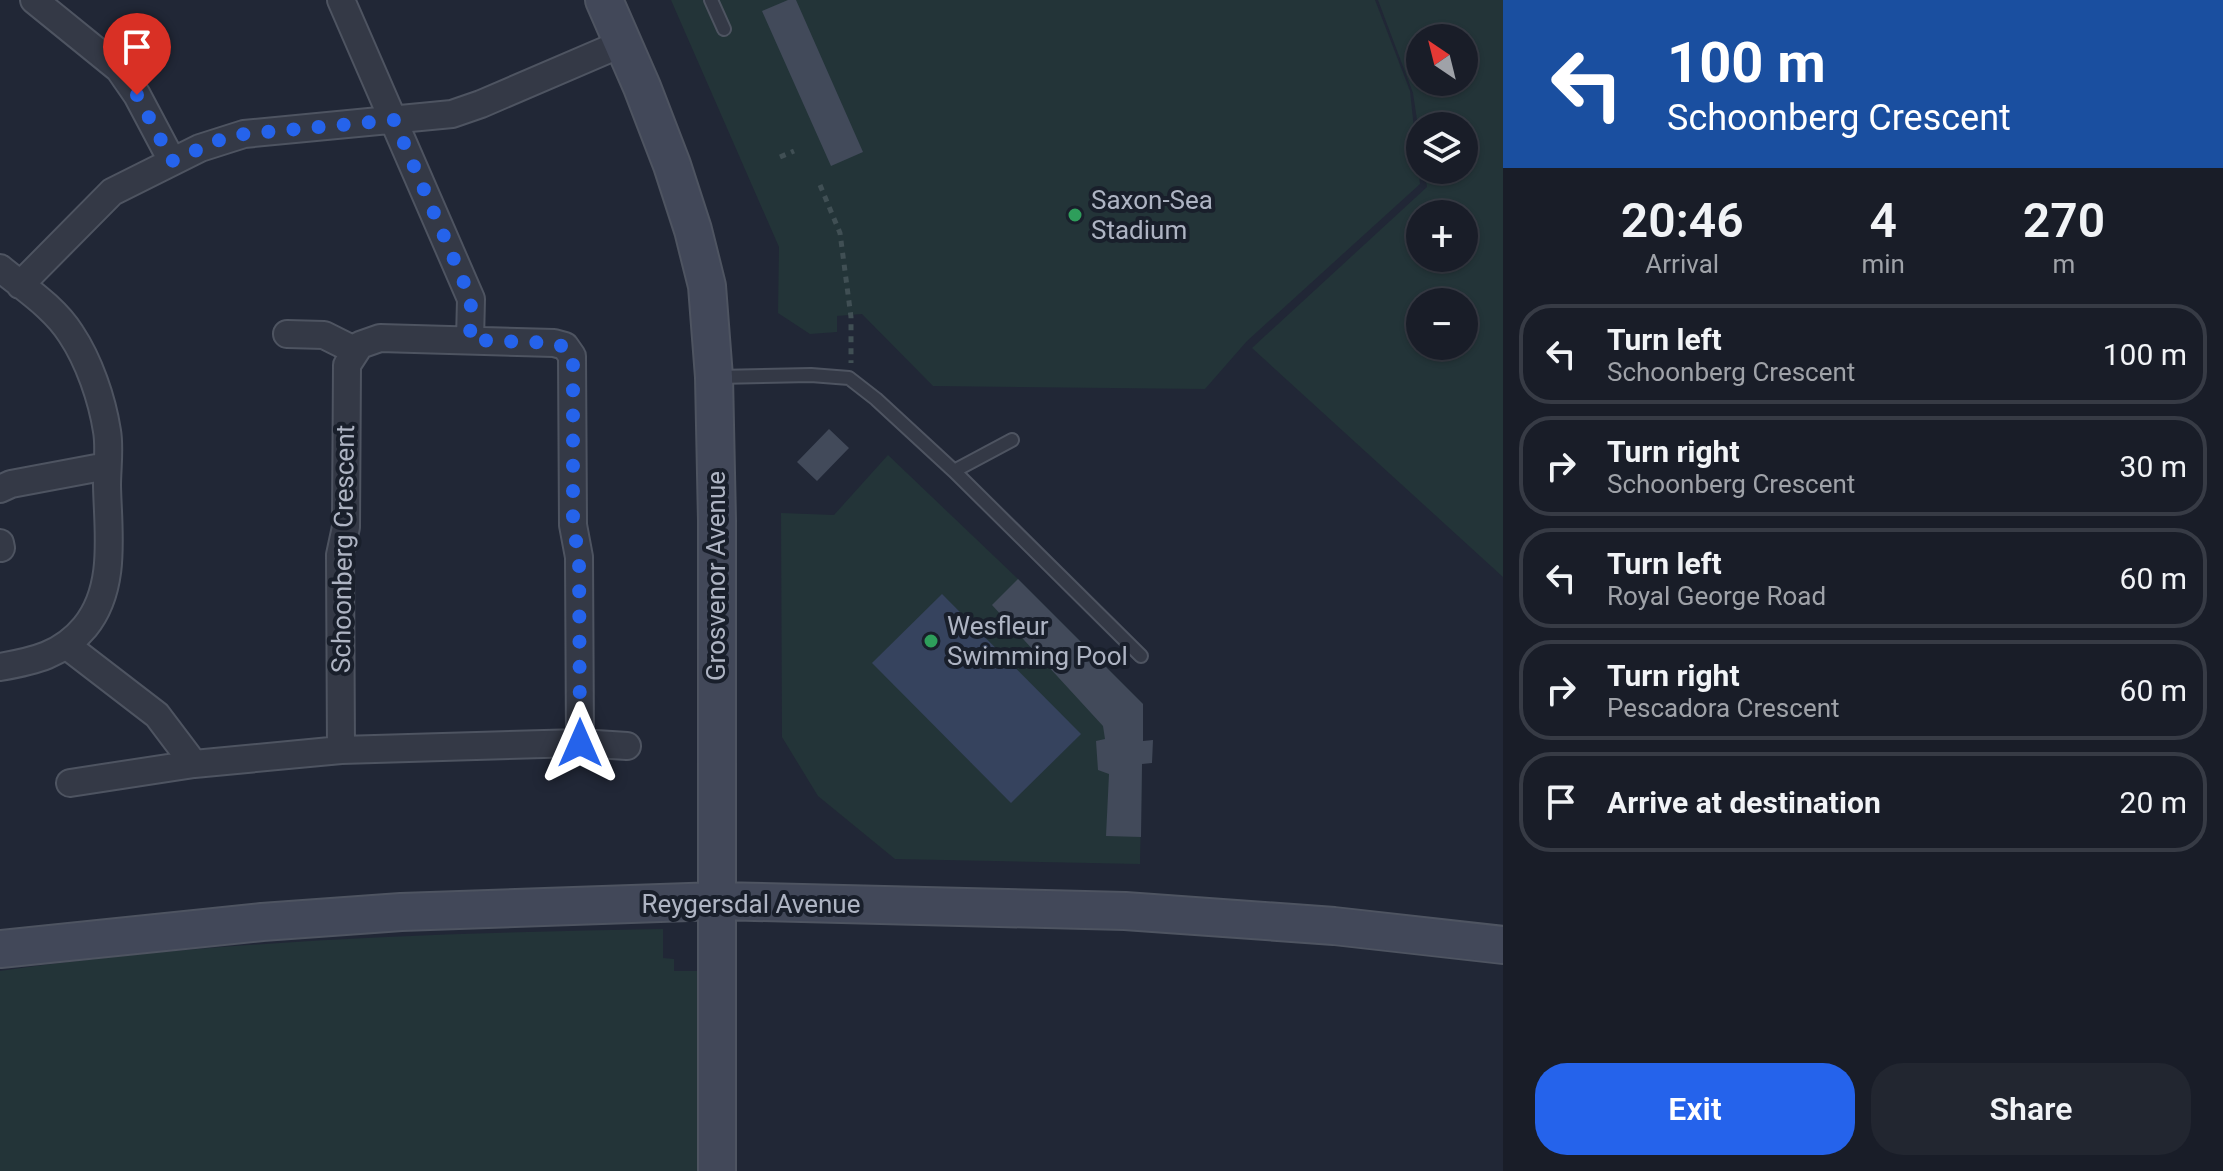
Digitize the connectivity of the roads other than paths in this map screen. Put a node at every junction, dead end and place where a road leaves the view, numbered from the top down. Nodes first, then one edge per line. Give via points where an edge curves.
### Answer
1 (34, 0) edge
2 (341, 0) edge
3 (604, 0) edge
4 (711, 0) edge
5 (724, 29) dead end
6 (623, 43) junction
7 (394, 120) junction
8 (172, 161) junction
9 (0, 268) edge
10 (20, 285) junction
11 (287, 334) dead end
12 (470, 340) junction
13 (354, 350) junction
14 (714, 377) junction
15 (1012, 440) dead end
16 (107, 466) junction
17 (954, 471) junction
18 (0, 489) edge
19 (66, 645) junction
20 (1141, 656) dead end
21 (0, 667) edge
22 (580, 743) junction
23 (627, 746) dead end
24 (341, 750) junction
25 (194, 764) junction
26 (70, 783) dead end
27 (718, 901) junction
28 (1503, 945) edge
29 (0, 949) edge
30 (717, 1171) edge

1 - 8 street via 119,69
2 - 7 street
3 - 6 main road, Grosvenor Avenue
4 - 5 lane
6 - 7 street via 467,110
6 - 14 main road, Grosvenor Avenue via 693,230 707,286
7 - 8 street via 244,134
7 - 12 street via 471,299
8 - 10 street via 112,192
9 - 10 street
10 - 16 street via 54,313 80,348 107,432
11 - 13 street via 324,335
12 - 13 street via 380,338
12 - 22 street via 560,343 572,356
13 - 24 street, Schoonberg Crescent via 346,374 346,527 340,555
14 - 17 lane via 849,378
14 - 27 main road, Grosvenor Avenue
15 - 17 lane
16 - 18 street
16 - 19 street via 107,580 88,624
17 - 20 lane
19 - 21 street via 36,660
19 - 25 street via 157,715
22 - 23 street
22 - 24 street
24 - 25 street
25 - 26 street
27 - 28 main road, Reygersdal Avenue via 1125,911
27 - 29 main road, Reygersdal Avenue via 385,913
27 - 30 main road, Grosvenor Avenue

